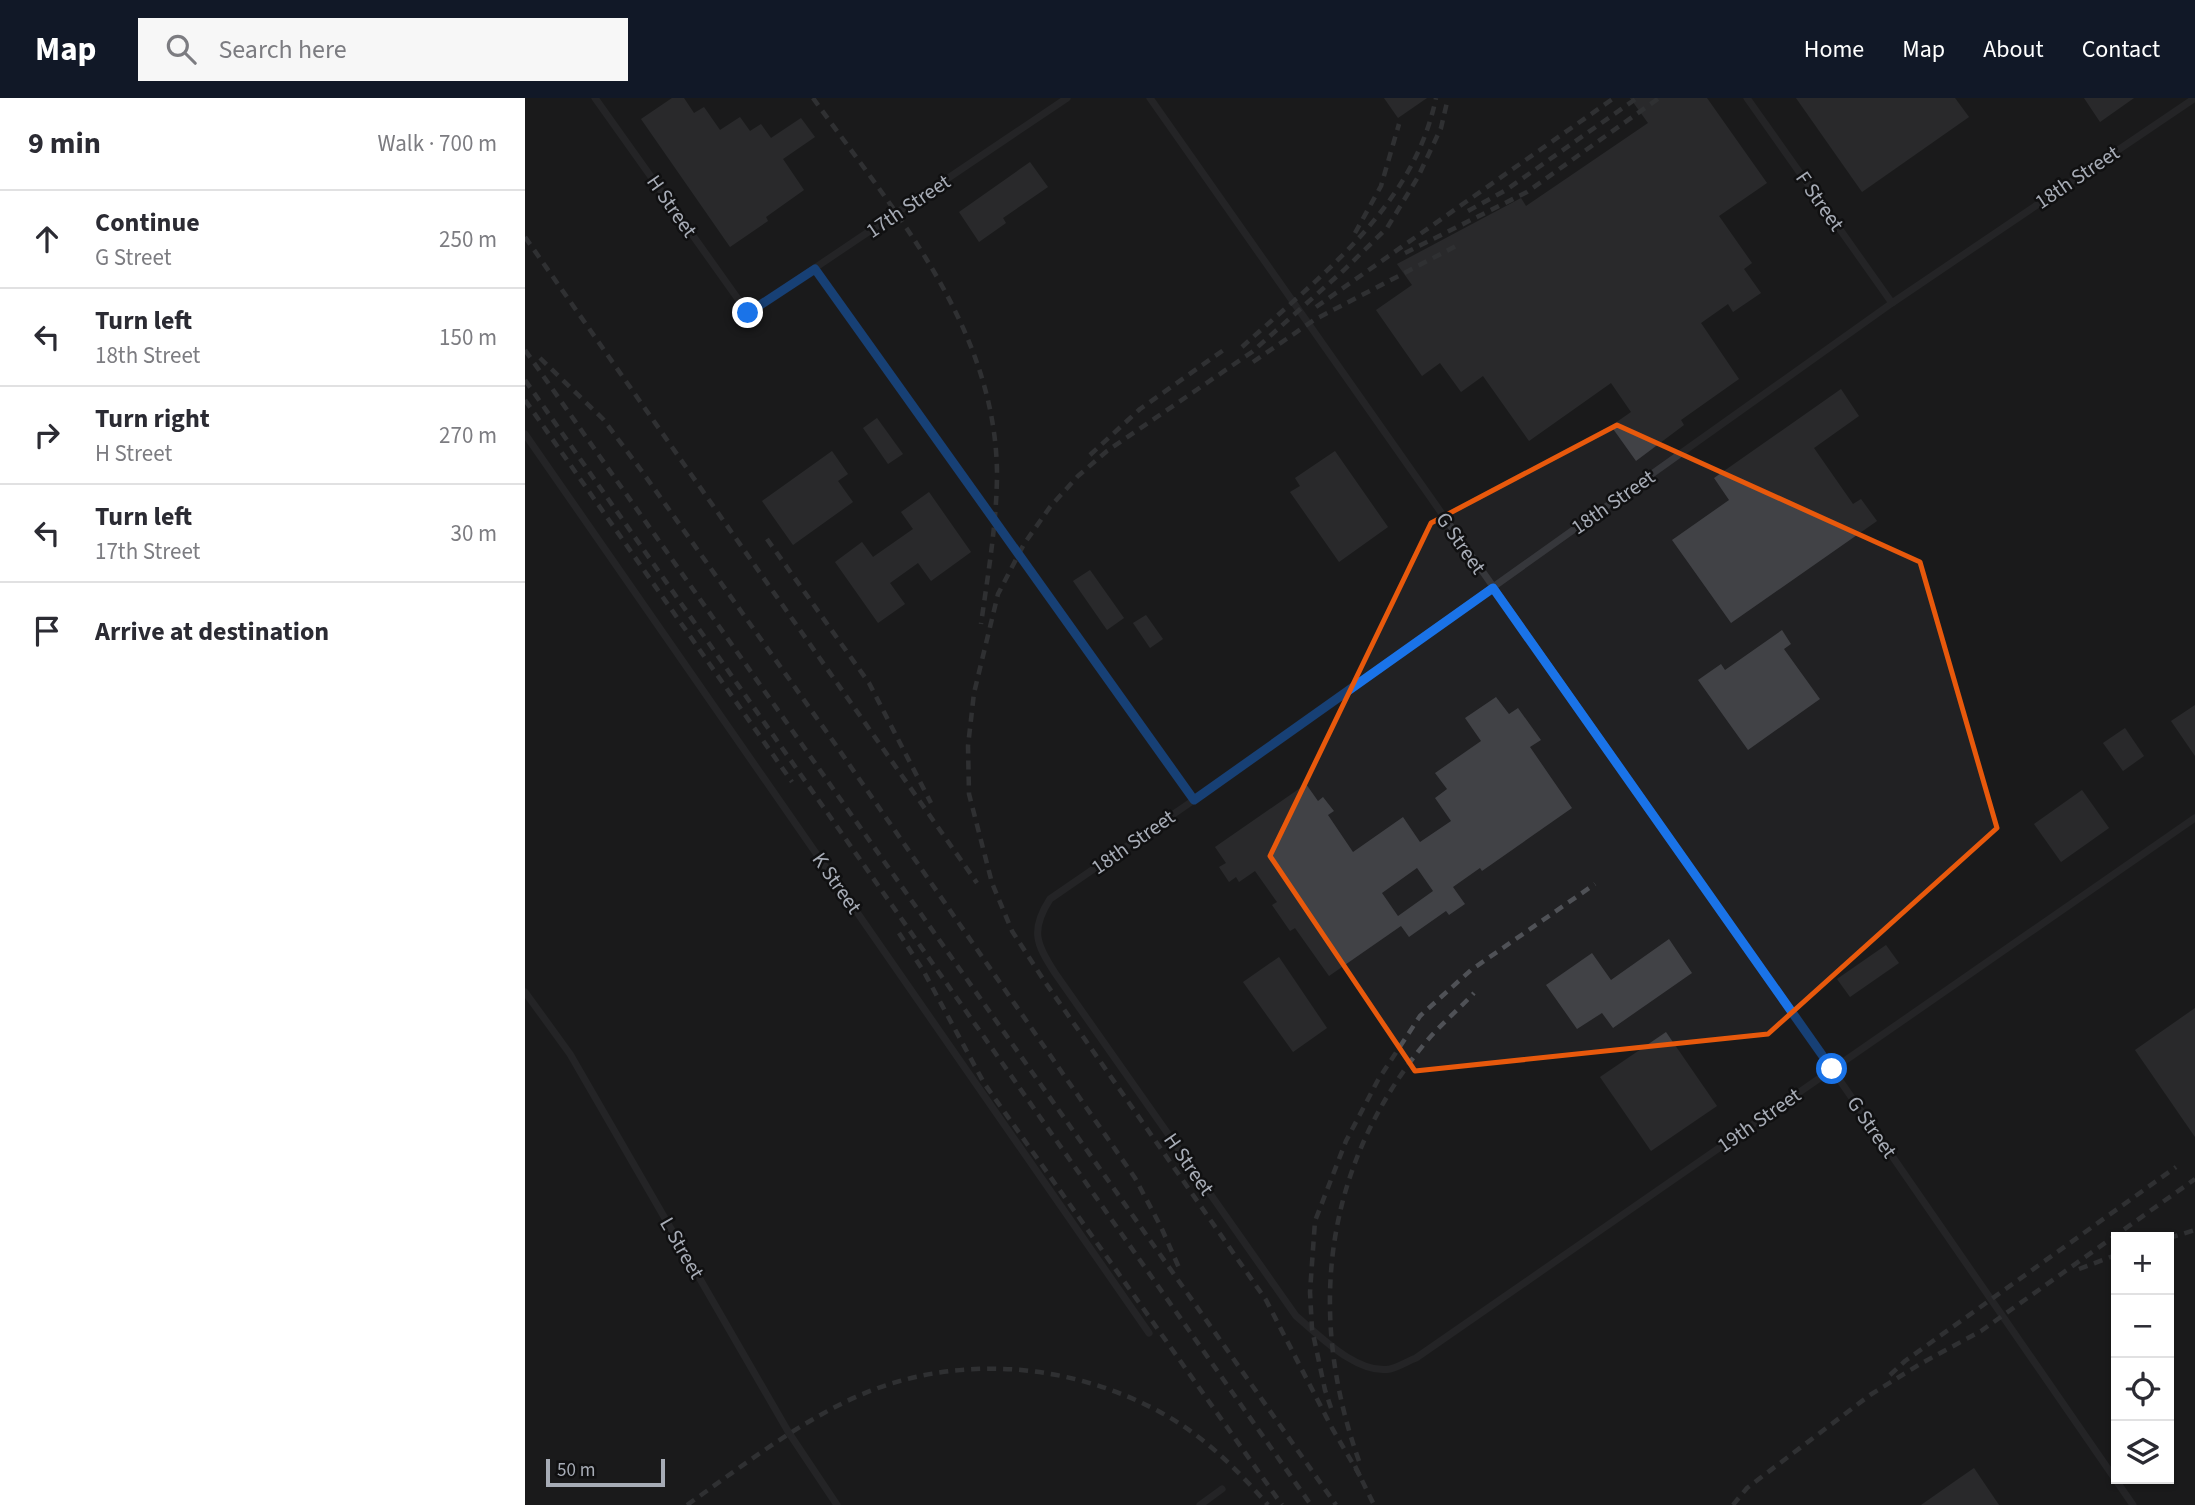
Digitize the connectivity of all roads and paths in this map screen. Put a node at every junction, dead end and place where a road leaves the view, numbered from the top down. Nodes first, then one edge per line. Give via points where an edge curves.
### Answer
1 (595, 98) edge
2 (1067, 98) edge
3 (1150, 98) edge
4 (1747, 98) edge
5 (2195, 98) edge
6 (815, 269) junction
7 (1892, 303) junction
8 (748, 313) joint
9 (525, 434) edge
10 (1493, 588) junction
11 (1194, 800) junction
12 (2195, 818) edge
13 (1039, 916) joint
14 (525, 992) edge
15 (1832, 1069) junction
16 (1149, 1333) dead end
17 (1389, 1369) joint
18 (1222, 1489) dead end
19 (837, 1505) edge
20 (1200, 1505) edge
21 (2133, 1505) edge

1 - 8 lane, H Street
2 - 6 lane, 17th Street
3 - 10 lane, G Street
4 - 7 lane, F Street
5 - 7 lane, 18th Street
6 - 8 lane, 17th Street
6 - 11 lane
7 - 10 lane, 18th Street
9 - 16 lane, K Street
10 - 11 lane, 18th Street
10 - 15 lane, G Street
11 - 13 lane, 18th Street via 1050,899
12 - 15 lane, 19th Street
13 - 17 lane, H Street via 1036,935 1042,953 1296,1316 1346,1357
14 - 19 lane, L Street via 570,1054 793,1440
15 - 17 lane, 19th Street via 1416,1358
15 - 21 lane, G Street
18 - 20 lane

